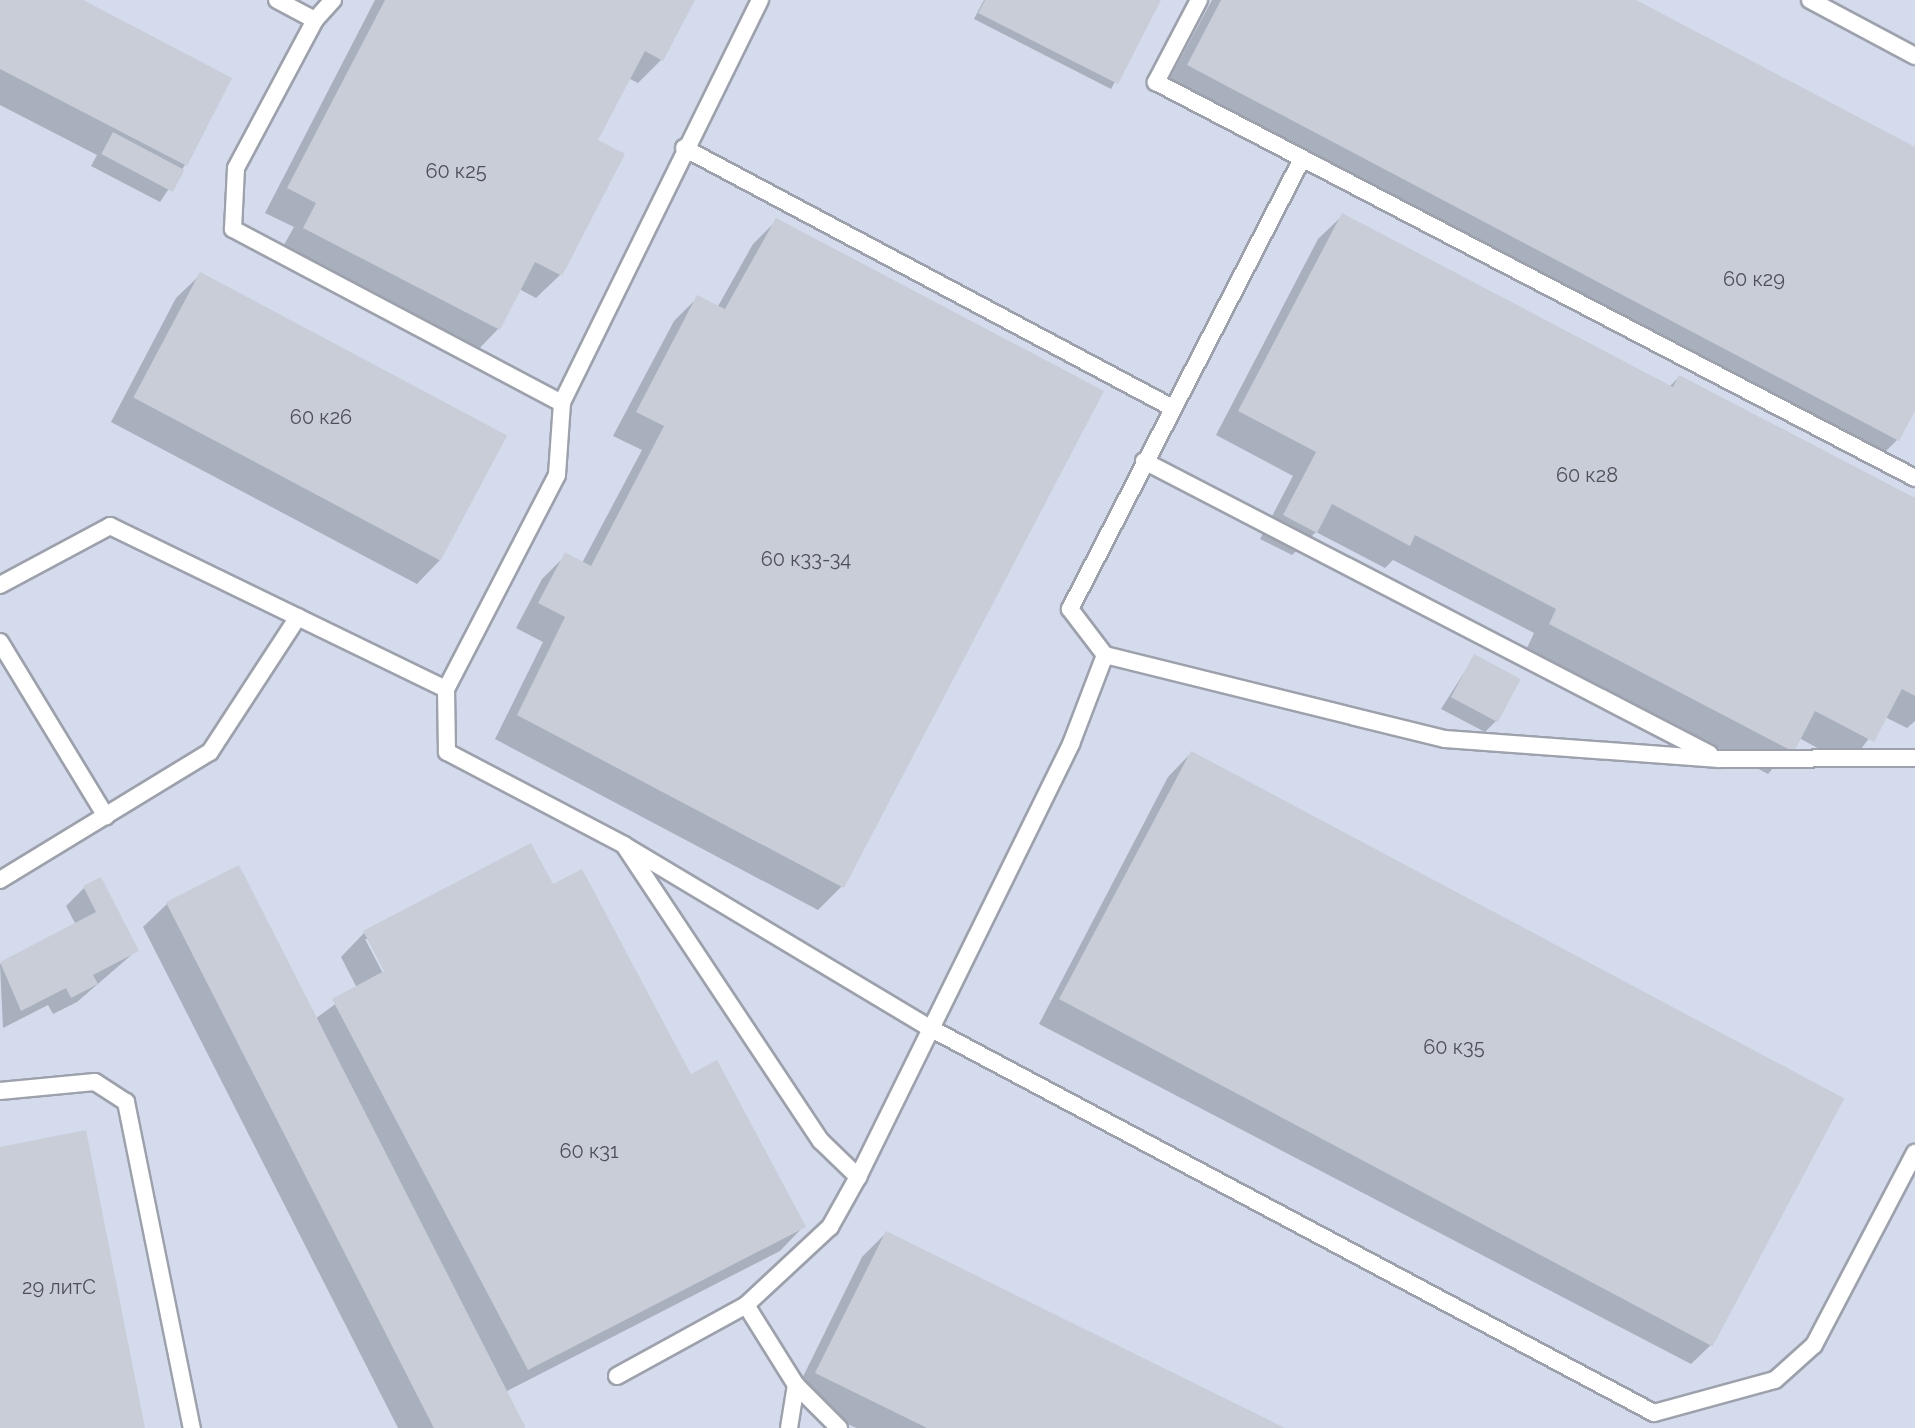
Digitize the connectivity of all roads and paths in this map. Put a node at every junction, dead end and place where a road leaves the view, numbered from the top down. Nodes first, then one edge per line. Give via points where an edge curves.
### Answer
1 (277, 0) edge
2 (333, 0) edge
3 (760, 0) edge
4 (1199, 0) edge
5 (1810, 0) edge
6 (315, 20) junction
7 (1915, 56) edge
8 (684, 148) junction
9 (1302, 159) junction
10 (562, 403) junction
11 (1171, 407) junction
12 (1144, 461) junction
13 (1914, 476) edge
14 (0, 585) edge
15 (298, 617) junction
16 (0, 642) edge
17 (1105, 655) junction
18 (446, 689) junction
19 (1915, 758) edge
20 (1719, 759) junction
21 (106, 816) junction
22 (624, 845) junction
23 (0, 880) edge
24 (928, 1027) junction
25 (0, 1091) edge
26 (1915, 1153) edge
27 (858, 1177) junction
28 (746, 1305) junction
29 (617, 1376) dead end
30 (796, 1385) junction
31 (192, 1428) edge
32 (789, 1428) edge
33 (839, 1428) edge

1 - 6 lane
2 - 6 lane
3 - 8 lane
4 - 9 lane via 1156,82
5 - 7 lane
6 - 10 lane via 236,168 233,229
8 - 10 lane
8 - 11 lane
9 - 11 lane
9 - 13 lane
10 - 18 lane via 557,475
11 - 12 lane
12 - 17 lane via 1070,609
12 - 20 lane
14 - 15 lane via 110,526
15 - 18 lane
15 - 21 lane via 210,752
16 - 21 lane
17 - 20 lane via 1445,739
17 - 24 lane via 1071,744
18 - 22 lane via 447,752
19 - 20 lane
21 - 23 lane
22 - 24 lane
22 - 27 lane via 821,1141
24 - 26 lane via 1654,1413 1775,1380 1814,1345
24 - 27 lane
25 - 31 lane via 95,1082 126,1102
27 - 28 lane via 830,1227
28 - 29 lane
28 - 30 lane
30 - 32 lane
30 - 33 lane

